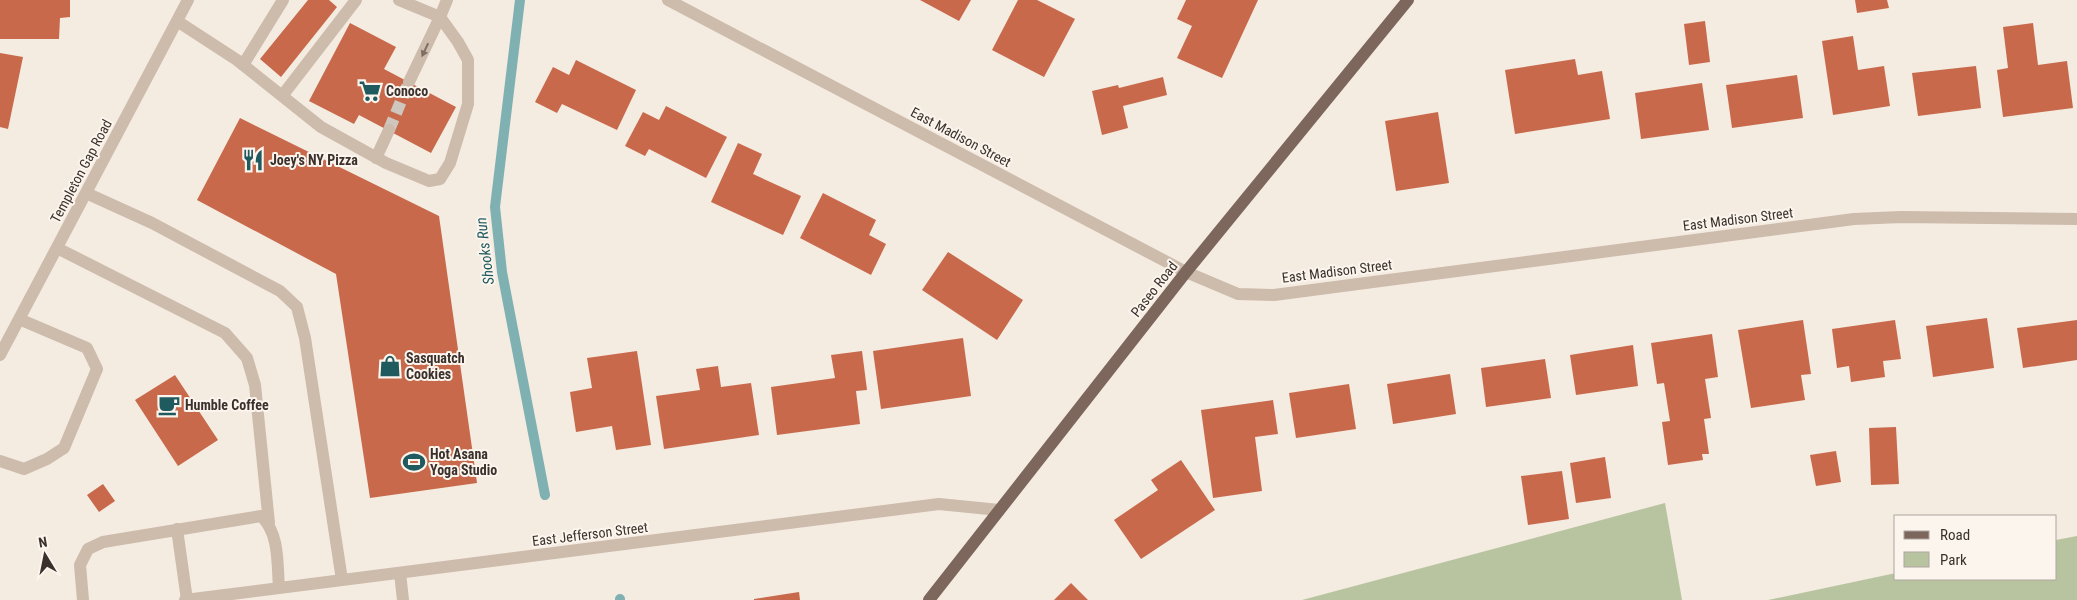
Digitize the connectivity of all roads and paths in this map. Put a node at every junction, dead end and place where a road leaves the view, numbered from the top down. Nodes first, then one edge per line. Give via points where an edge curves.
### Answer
1 (188, 0) edge
2 (283, 0) edge
3 (356, 0) edge
4 (400, 0) edge
5 (447, 0) edge
6 (668, 0) edge
7 (1408, 0) edge
8 (440, 17) junction
9 (176, 21) junction
10 (243, 65) junction
11 (409, 82) tunnel mouth
12 (282, 96) junction
13 (388, 130) tunnel mouth
14 (376, 158) junction
15 (86, 193) junction
16 (2077, 219) edge
17 (57, 248) junction
18 (1186, 272) junction
19 (19, 319) junction
20 (0, 355) edge
21 (0, 461) edge
22 (999, 510) junction
23 (269, 524) junction
24 (177, 529) junction
25 (400, 573) junction
26 (342, 580) junction
27 (279, 588) junction
28 (83, 600) edge
29 (186, 600) edge
30 (403, 600) edge
31 (929, 600) edge

1 - 9 street, Templeton Gap Road
2 - 10 street
3 - 12 street
4 - 8 street
5 - 8 street
6 - 18 street, East Madison Street
7 - 18 main road, Paseo Road
8 -> 11 street
8 - 14 street via 468,60 468,104 450,164 440,179 429,181
9 - 10 street
9 - 15 street, Templeton Gap Road
10 - 12 street
12 - 14 street via 321,127
13 - 14 street
15 - 17 street, Templeton Gap Road
15 - 26 street via 152,223 272,286 297,307 305,338
16 - 18 street, East Madison Street via 1854,219 1274,295 1238,294
17 - 19 street, Templeton Gap Road
17 - 23 street via 225,333 247,358 255,385
18 - 22 main road, Paseo Road
19 - 20 street, Templeton Gap Road
19 - 21 street via 87,348 97,368 64,448 24,469
22 - 25 street, East Jefferson Street via 939,504
22 - 31 main road, Paseo Road
23 - 24 street via 261,516
23 - 27 street via 275,540
24 - 28 street via 103,542 88,549 80,565
24 - 29 street
25 - 26 street, East Jefferson Street
25 - 30 street
26 - 27 street, East Jefferson Street
27 - 29 street, East Jefferson Street

